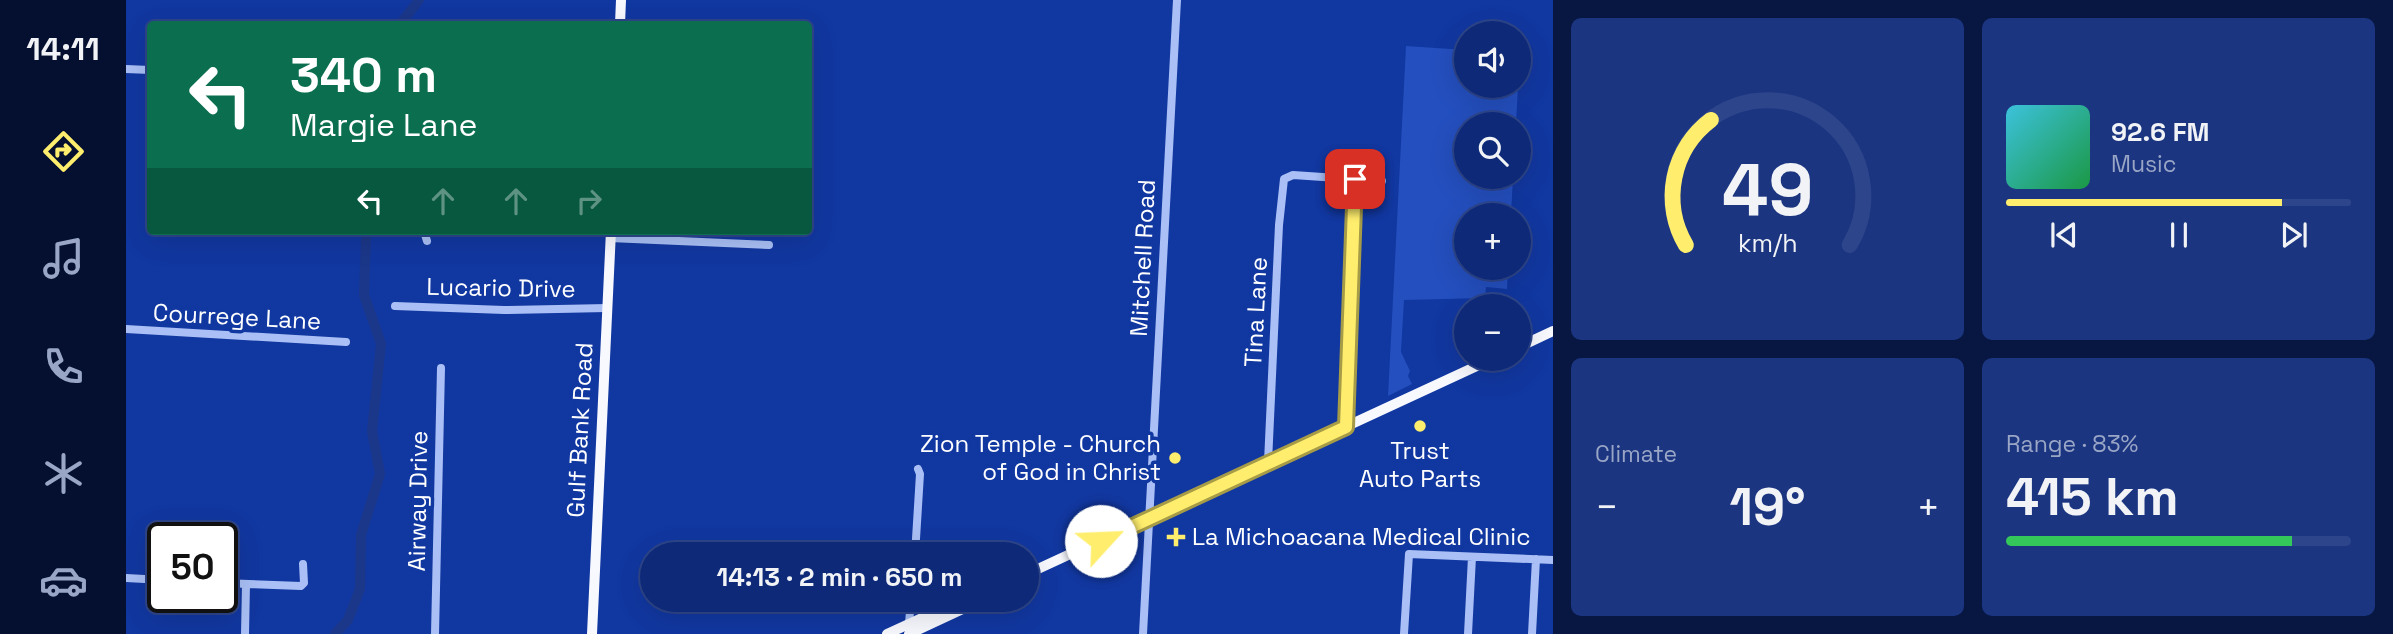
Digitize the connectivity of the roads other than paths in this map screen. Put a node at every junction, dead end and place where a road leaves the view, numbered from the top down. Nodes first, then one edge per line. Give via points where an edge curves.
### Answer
1 (621, 0) edge
2 (1177, 0) edge
3 (620, 21) edge
4 (126, 69) edge
5 (147, 70) edge
6 (1355, 179) junction
7 (1382, 181) dead end
8 (426, 235) edge
9 (610, 235) edge
10 (428, 241) dead end
11 (769, 245) dead end
12 (395, 306) dead end
13 (607, 308) junction
14 (126, 329) edge
15 (1553, 331) edge
16 (1531, 341) edge
17 (346, 342) dead end
18 (441, 368) dead end
19 (1466, 371) edge
20 (1346, 427) junction
21 (1268, 462) junction
22 (918, 470) dead end
23 (1149, 519) junction
24 (916, 542) edge
25 (1472, 557) junction
26 (1535, 559) junction
27 (1553, 560) edge
28 (303, 564) dead end
29 (1039, 569) edge
30 (126, 578) edge
31 (147, 579) edge
32 (238, 584) edge
33 (247, 584) junction
34 (939, 612) edge
35 (956, 612) edge
36 (909, 629) edge
37 (593, 633) edge
38 (245, 634) edge
39 (435, 634) edge
40 (887, 634) edge
41 (1143, 634) edge
42 (1404, 634) edge
43 (1468, 634) edge
44 (1532, 634) edge

1 - 3 main road
2 - 23 street, Mitchell Road
4 - 5 street
6 - 7 street
6 - 20 street
6 - 21 street, Tina Lane via 1298,176 1284,179 1282,184
8 - 10 street
9 - 11 street
9 - 13 main road, Gulf Bank Road
12 - 13 street, Lucario Drive
13 - 37 main road, Gulf Bank Road
14 - 17 street, Courrege Lane
15 - 16 main road
18 - 39 street, Airway Drive
19 - 20 main road
20 - 21 main road
21 - 23 main road
22 - 24 street
23 - 29 main road
23 - 41 street, Mitchell Road
25 - 26 street
25 - 42 street via 1409,554
25 - 43 street
26 - 27 street
26 - 44 street
28 - 33 street via 301,586
30 - 31 street
32 - 33 street
33 - 38 street
34 - 36 main road
35 - 36 main road via 920,629
36 - 40 main road

